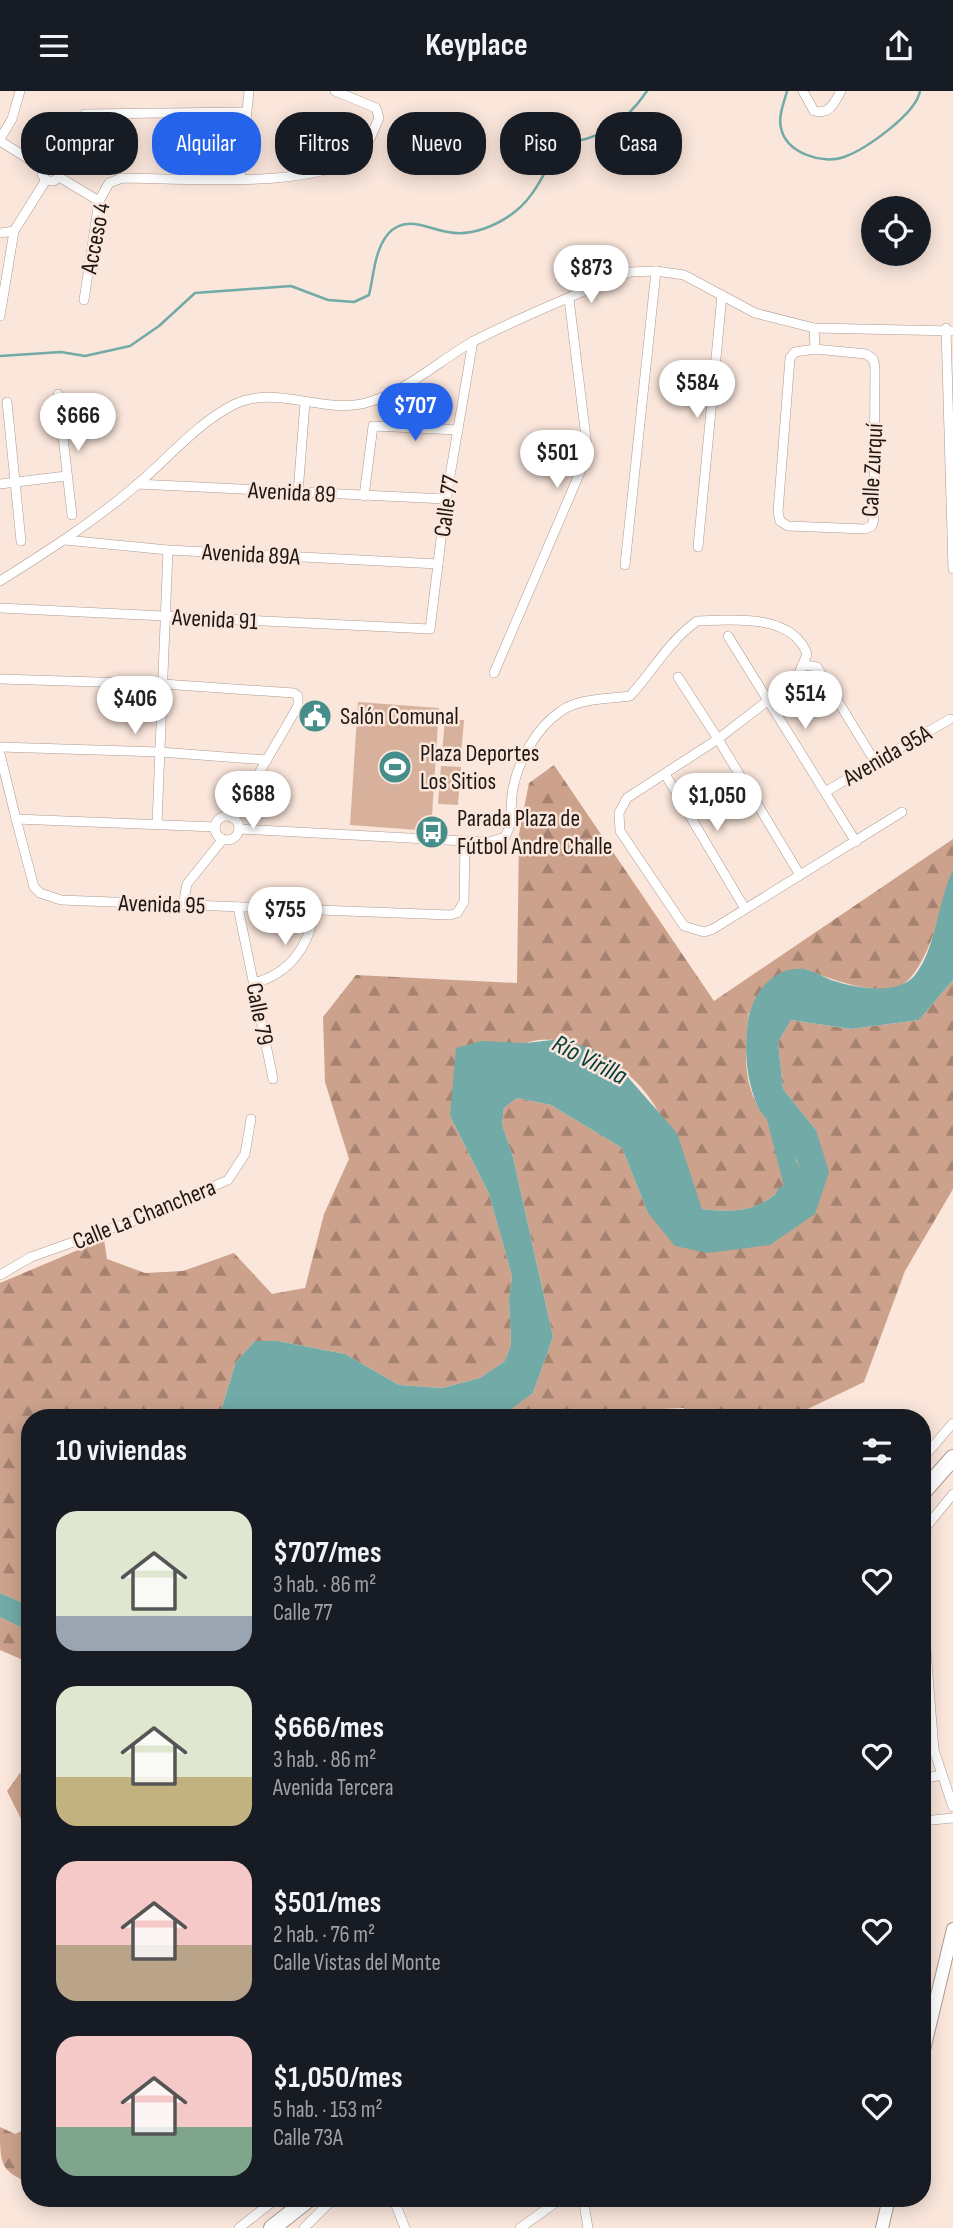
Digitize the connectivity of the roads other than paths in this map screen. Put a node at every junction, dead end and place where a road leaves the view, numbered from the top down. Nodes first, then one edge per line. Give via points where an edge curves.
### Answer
1 (20, 91) edge
2 (248, 91) edge
3 (335, 91) edge
4 (803, 91) edge
5 (841, 91) edge
6 (246, 112) edge
7 (0, 140) edge
8 (21, 154) edge
9 (42, 175) edge
10 (240, 175) edge
11 (59, 177) joint
12 (240, 178) junction
13 (46, 180) junction
14 (99, 201) junction
15 (14, 231) junction
16 (0, 233) edge
17 (656, 271) junction
18 (722, 295) junction
19 (569, 299) junction
20 (85, 300) dead end
21 (0, 316) edge
22 (814, 328) junction
23 (949, 329) edge
24 (473, 341) junction
25 (815, 349) junction
26 (58, 394) dead end
27 (6, 402) dead end
28 (305, 402) junction
29 (458, 430) junction
30 (66, 476) junction
31 (13, 482) junction
32 (0, 484) edge
33 (137, 484) junction
34 (298, 493) junction
35 (364, 496) junction
36 (446, 499) junction
37 (72, 515) dead end
38 (65, 540) junction
39 (21, 541) dead end
40 (698, 547) dead end
41 (168, 550) junction
42 (438, 564) junction
43 (625, 565) dead end
44 (953, 569) edge
45 (0, 581) edge
46 (0, 608) edge
47 (165, 617) junction
48 (430, 629) joint
49 (728, 636) dead end
50 (805, 665) junction
51 (494, 673) dead end
52 (678, 677) dead end
53 (0, 679) edge
54 (163, 684) junction
55 (767, 699) junction
56 (950, 719) dead end
57 (718, 739) junction
58 (0, 747) edge
59 (160, 752) junction
60 (0, 754) edge
61 (267, 760) junction
62 (874, 761) junction
63 (665, 774) junction
64 (825, 792) junction
65 (902, 812) dead end
66 (233, 818) junction
67 (16, 819) junction
68 (157, 824) junction
69 (215, 827) junction
70 (239, 829) junction
71 (223, 839) junction
72 (465, 841) junction
73 (856, 842) junction
74 (800, 875) junction
75 (183, 905) junction
76 (238, 907) junction
77 (744, 907) junction
78 (314, 910) junction
79 (254, 983) junction
80 (273, 1079) dead end
81 (251, 1119) dead end
82 (0, 1275) edge
83 (953, 1423) edge
84 (936, 1444) junction
85 (931, 1449) edge
86 (952, 1459) edge
87 (931, 1483) edge
88 (953, 1493) edge
89 (931, 1521) edge
90 (931, 1719) edge
91 (941, 1775) junction
92 (931, 1777) edge
93 (953, 1807) edge
94 (953, 1818) edge
95 (931, 1820) edge
96 (953, 1929) edge
97 (931, 2021) edge
98 (265, 2207) edge
99 (299, 2207) edge
100 (325, 2207) edge
101 (397, 2207) edge
102 (549, 2207) edge
103 (584, 2207) edge
104 (887, 2207) edge
105 (239, 2228) edge
106 (272, 2228) edge
107 (304, 2228) edge
108 (405, 2228) edge
109 (520, 2228) edge
110 (588, 2228) edge
111 (882, 2228) edge

1 - 7 street
2 - 6 street
3 - 12 street, Acceso 4 via 376,108 379,118 362,153 313,173 278,180
4 - 5 street via 814,111 821,113 832,108
7 - 8 street
9 - 13 street
10 - 12 street
11 - 13 street
11 - 14 street
12 - 14 street, Acceso 4 via 122,178 109,183
13 - 15 street
14 - 20 street, Acceso 4
15 - 16 street
15 - 21 street
17 - 18 street via 684,275
17 - 19 street via 630,269
17 - 43 street
18 - 22 street via 755,313
18 - 40 street
19 - 24 street
19 - 51 street via 587,446 581,470
22 - 23 street
22 - 25 street
23 - 44 street
24 - 28 street via 393,395 355,407
24 - 29 street, Calle 77
25 - 25 street, Calle Zurquí via 866,354 876,367 874,518 872,526 864,529 788,526 780,521 790,358 795,352
26 - 30 street
27 - 31 street
28 - 33 street via 260,397 232,405
28 - 34 street
29 - 35 street via 373,426
29 - 36 street, Calle 77
30 - 31 street
30 - 37 street
31 - 32 street
31 - 39 street
33 - 34 street, Avenida 89
33 - 38 street
34 - 35 street, Avenida 89
35 - 36 street, Avenida 89
36 - 42 street, Calle 77
38 - 41 street, Avenida 89A
38 - 45 street
41 - 42 street, Avenida 89A
41 - 47 street
42 - 48 street, Calle 77
46 - 47 street, Avenida 91
47 - 48 street, Avenida 91
47 - 54 street
49 - 55 street
50 - 55 street via 797,678
50 - 62 street via 817,667
50 - 72 street via 803,644 789,630 734,619 697,621 660,654 630,696 561,710 531,743 519,765 512,792 513,822 505,837
52 - 57 street
53 - 54 street
54 - 59 street
54 - 61 street via 289,691 298,696 298,706
55 - 57 street
55 - 64 street
56 - 62 street, Avenida 95A
57 - 63 street
57 - 74 street
58 - 59 street
59 - 61 street
59 - 68 street
60 - 67 street
61 - 66 street
62 - 64 street, Avenida 95A
63 - 77 street
63 - 77 street via 627,798 619,813 620,831 684,926 704,932
64 - 73 street
65 - 73 street
66 - 69 street via 220,819
66 - 70 street
67 - 68 street
67 - 75 street, Avenida 95 via 29,877 40,894 61,900
68 - 69 street
69 - 71 street
70 - 71 street via 235,837
70 - 72 street
71 - 75 street via 187,884
72 - 78 street, Avenida 95 via 464,902 457,913
73 - 74 street
74 - 77 street
75 - 76 street, Avenida 95
76 - 78 street, Avenida 95
76 - 79 street, Calle 79
78 - 79 street via 309,937 297,956 276,975
79 - 80 street, Calle 79
81 - 82 street, Calle La Chanchera via 245,1154 228,1180 141,1218 32,1257
83 - 84 street
84 - 85 street
84 - 86 street
86 - 87 highway
88 - 89 street
90 - 91 street
91 - 92 street
91 - 93 street
94 - 95 street
96 - 97 main road
98 - 105 street
99 - 106 highway
100 - 107 street
101 - 108 street
102 - 109 street
103 - 110 street
104 - 111 main road

